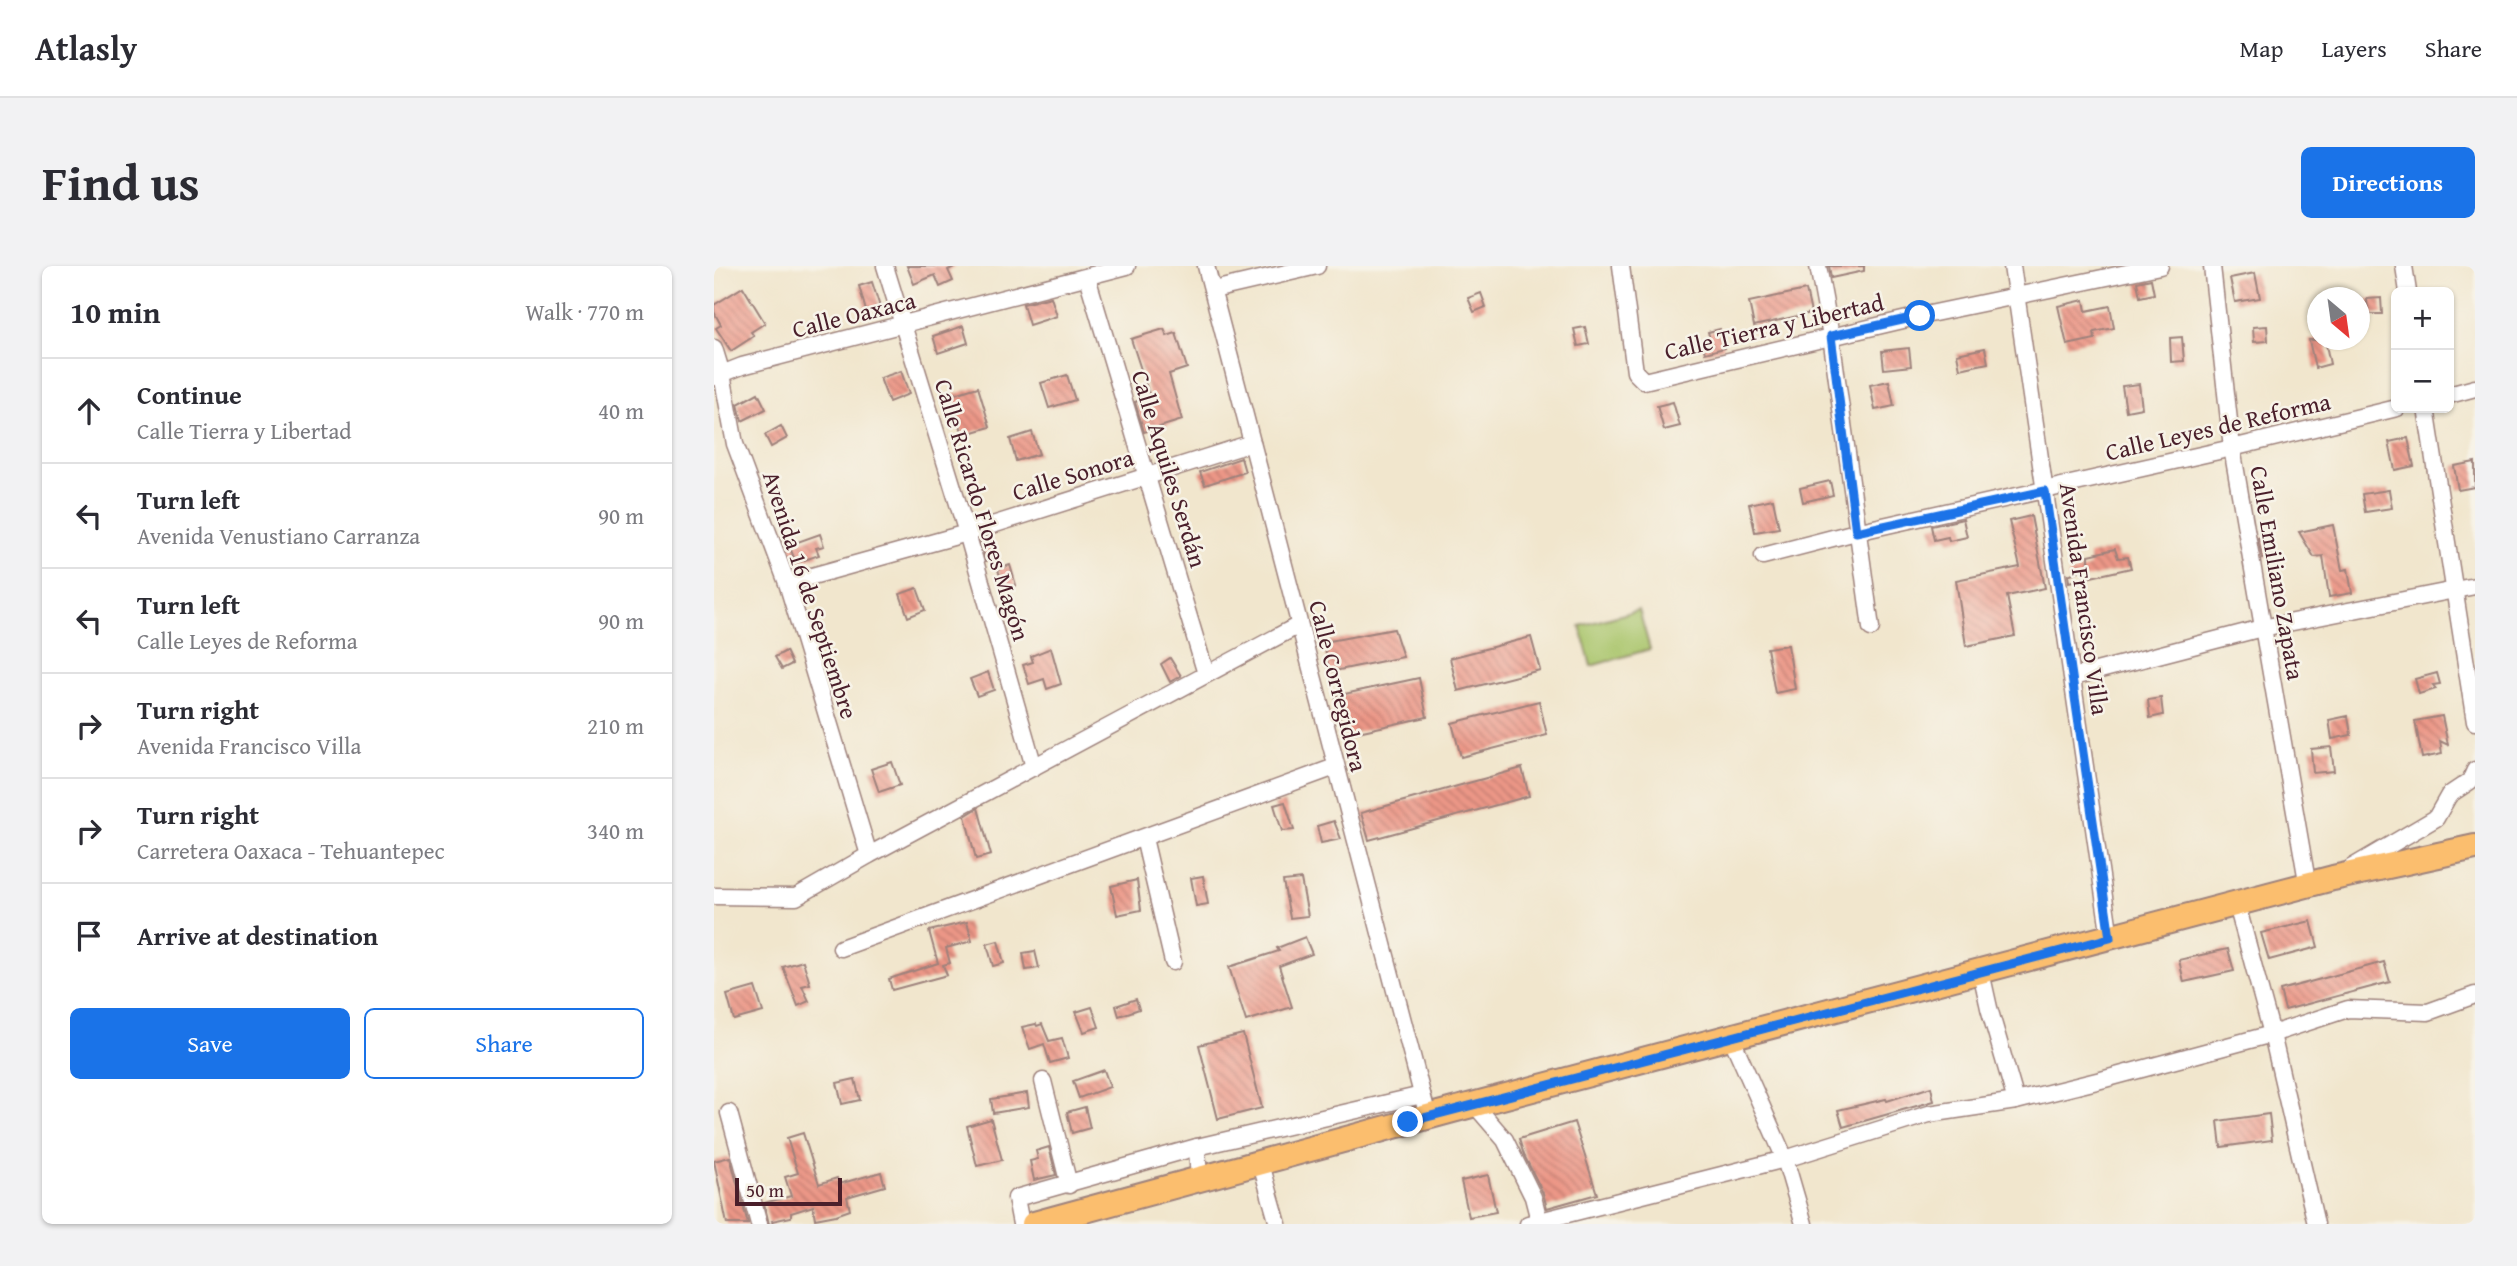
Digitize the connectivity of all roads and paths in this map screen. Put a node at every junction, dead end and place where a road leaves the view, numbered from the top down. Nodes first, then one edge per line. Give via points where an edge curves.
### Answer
1 (885, 266) edge
2 (1127, 266) edge
3 (1206, 266) edge
4 (1317, 266) edge
5 (1621, 266) edge
6 (1818, 266) edge
7 (2012, 266) edge
8 (2160, 266) edge
9 (2212, 266) edge
10 (2404, 266) edge
11 (1087, 277) junction
12 (2407, 287) edge
13 (1213, 290) junction
14 (2016, 296) junction
15 (902, 326) junction
16 (1831, 336) junction
17 (714, 348) edge
18 (718, 376) edge
19 (2475, 388) edge
20 (2454, 394) edge
21 (2391, 409) edge
22 (2427, 413) edge
23 (1252, 443) junction
24 (2232, 448) junction
25 (1149, 475) junction
26 (2045, 491) junction
27 (1856, 532) junction
28 (967, 533) junction
29 (1763, 556) dead end
30 (787, 583) junction
31 (2475, 586) edge
32 (2456, 590) junction
33 (1299, 625) junction
34 (1871, 628) dead end
35 (2262, 628) junction
36 (1206, 674) junction
37 (2073, 677) junction
38 (2475, 722) edge
39 (1034, 767) junction
40 (1335, 767) junction
41 (2473, 776) edge
42 (1144, 838) junction
43 (2475, 847) edge
44 (869, 856) junction
45 (2333, 878) junction
46 (2308, 887) junction
47 (714, 895) edge
48 (2237, 905) junction
49 (2110, 938) junction
50 (841, 948) dead end
51 (1173, 962) dead end
52 (1981, 972) junction
53 (2475, 995) edge
54 (2272, 1034) junction
55 (1731, 1037) junction
56 (1043, 1081) dead end
57 (2016, 1101) junction
58 (1474, 1104) junction
59 (1425, 1106) junction
60 (730, 1113) dead end
61 (1197, 1147) junction
62 (1785, 1159) junction
63 (1261, 1164) junction
64 (1112, 1172) junction
65 (1199, 1180) junction
66 (1069, 1185) junction
67 (1114, 1203) junction
68 (1536, 1223) edge
69 (759, 1224) edge
70 (1021, 1224) edge
71 (1034, 1224) edge
72 (1278, 1224) edge
73 (1804, 1224) edge
74 (2316, 1224) edge

1 - 15 street, Calle Ricardo Flores Magón
2 - 11 street, Calle Oaxaca
3 - 13 street, Calle Corregidora
4 - 13 street
5 - 16 street, Calle Tierra y Libertad via 1635,372 1644,381
6 - 16 street
7 - 14 street, Avenida Francisco Villa
8 - 14 street, Calle Tierra y Libertad
9 - 24 street, Calle Emiliano Zapata
10 - 12 street
11 - 15 street, Calle Oaxaca
11 - 25 street, Calle Aquiles Serdán
13 - 23 street, Calle Corregidora
14 - 16 street, Calle Tierra y Libertad
14 - 26 street, Avenida Francisco Villa
15 - 18 street, Calle Oaxaca
15 - 28 street, Calle Ricardo Flores Magón
16 - 27 street
17 - 18 street, Avenida 16 de Septiembre
18 - 30 street, Avenida 16 de Septiembre via 735,444
19 - 20 street
21 - 24 street, Calle Leyes de Reforma
22 - 32 street
23 - 25 street, Calle Sonora
23 - 33 street, Calle Corregidora
24 - 26 street, Calle Leyes de Reforma
24 - 35 street, Calle Emiliano Zapata
25 - 28 street, Calle Sonora
25 - 36 street, Calle Aquiles Serdán
26 - 27 street, Calle Leyes de Reforma
26 - 37 street, Avenida Francisco Villa
27 - 29 street, Calle Leyes de Reforma
27 - 34 street
28 - 30 street, Calle Sonora
28 - 39 street, Calle Ricardo Flores Magón
30 - 44 street, Avenida 16 de Septiembre
31 - 32 street
32 - 35 street
32 - 38 street
33 - 36 street
33 - 40 street, Calle Corregidora
35 - 37 street
35 - 46 street, Calle Emiliano Zapata
36 - 39 street
37 - 49 street, Avenida Francisco Villa
39 - 44 street
40 - 42 street
40 - 59 street, Calle Corregidora
41 - 45 street via 2449,795 2436,818
42 - 50 street
42 - 51 street
43 - 45 main road
44 - 47 street via 796,897
45 - 46 main road
46 - 48 main road
48 - 49 main road
48 - 54 street
49 - 52 main road
52 - 55 main road
52 - 57 street
53 - 54 street via 2428,1012 2348,1009
54 - 57 street
54 - 74 street
55 - 58 main road
55 - 62 street
56 - 66 street
57 - 62 street via 1929,1114
58 - 59 main road
58 - 68 street via 1505,1140 1533,1197
59 - 61 street
59 - 63 main road
60 - 69 street
61 - 64 street
61 - 65 street
62 - 68 street
62 - 73 street
63 - 65 main road
63 - 72 street
64 - 66 street
64 - 67 street
65 - 67 main road
66 - 70 street via 1016,1198
67 - 71 main road

